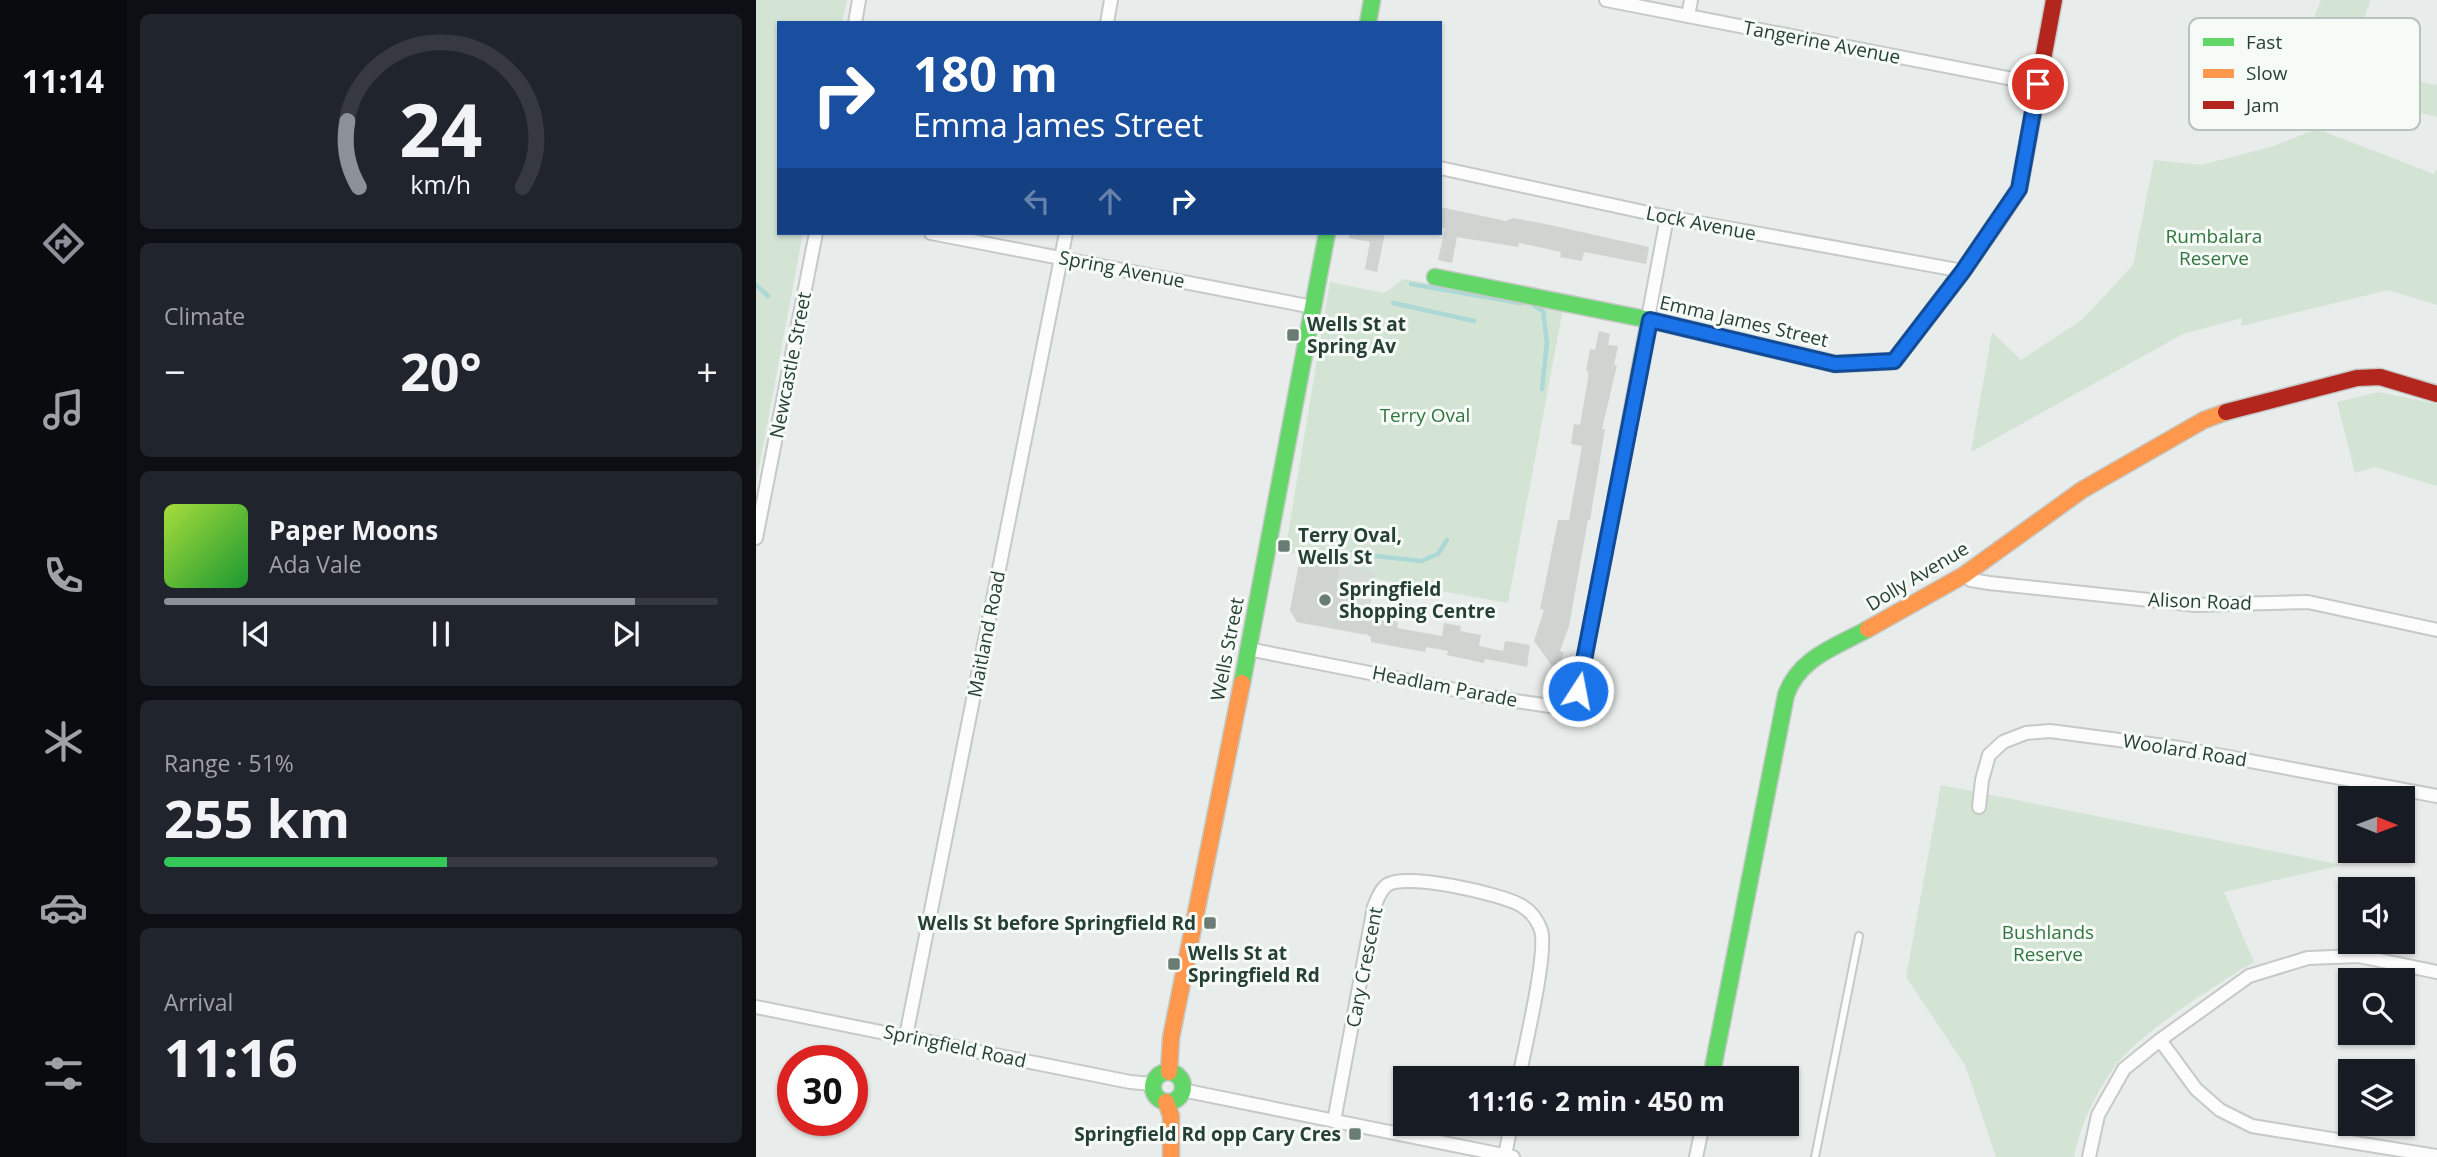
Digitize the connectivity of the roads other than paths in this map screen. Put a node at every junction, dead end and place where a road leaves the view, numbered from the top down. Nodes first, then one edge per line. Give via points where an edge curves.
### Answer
1 (859, 0) edge
2 (1111, 0) edge
3 (1372, 0) edge
4 (1606, 0) edge
5 (1691, 0) edge
6 (2054, 0) edge
7 (1688, 16) junction
8 (855, 21) edge
9 (1107, 21) edge
10 (1368, 21) edge
11 (2038, 84) junction
12 (1442, 167) edge
13 (1667, 218) junction
14 (816, 235) edge
15 (941, 235) edge
16 (1066, 235) edge
17 (1327, 235) edge
18 (1062, 257) junction
19 (1963, 271) junction
20 (1435, 277) dead end
21 (1313, 307) junction
22 (1650, 320) junction
23 (2437, 394) edge
24 (756, 538) edge
25 (1964, 575) junction
26 (2437, 630) edge
27 (1248, 649) junction
28 (2437, 796) edge
29 (1979, 807) dead end
30 (1859, 936) dead end
31 (2437, 972) edge
32 (756, 1007) edge
33 (906, 1036) junction
34 (2161, 1040) junction
35 (1521, 1066) edge
36 (1714, 1066) edge
37 (1168, 1072) junction
38 (1153, 1084) junction
39 (1182, 1090) junction
40 (1166, 1102) junction
41 (1334, 1121) junction
42 (1510, 1136) edge
43 (1700, 1136) edge
44 (1477, 1154) edge
45 (1509, 1156) edge
46 (2437, 1156) edge
47 (1171, 1157) edge
48 (1696, 1157) edge
49 (1815, 1157) edge
50 (2089, 1157) edge

1 - 8 street
2 - 9 street
3 - 10 street
4 - 7 street, Tangerine Avenue
5 - 7 street
6 - 11 street, Emma James Street
7 - 11 street, Tangerine Avenue
11 - 19 street, Emma James Street via 2019,189
12 - 13 street, Lock Avenue
13 - 19 street, Lock Avenue
13 - 22 street, Headlam Parade
14 - 24 street, Newcastle Street
15 - 18 street, Spring Avenue
16 - 18 street, Maitland Road
17 - 21 street, Wells Street
18 - 21 street, Spring Avenue
18 - 33 street, Maitland Road
19 - 22 street, Emma James Street via 1894,361 1835,364
20 - 22 street, Emma James Street
21 - 27 street, Wells Street
22 - 27 street, Headlam Parade via 1578,691 1550,706
23 - 25 street, Dolly Avenue via 2380,377 2357,378 2230,410 2204,420 2082,490
25 - 26 street, Alison Road via 1989,583 2196,605 2308,602
25 - 36 street, Dolly Avenue via 1802,666 1791,681
27 - 37 street, Wells Street
28 - 29 street, Woolard Road via 2193,750 2050,731 2003,741 1990,755
30 - 49 lane
31 - 34 street via 2359,956 2308,958 2249,976
32 - 33 street, Springfield Road
33 - 38 street, Springfield Road
34 - 46 street via 2196,1089 2220,1110 2252,1126
34 - 50 street via 2124,1069 2098,1115
35 - 41 street, Cary Crescent via 1541,959 1542,933 1534,915 1499,897 1437,883 1397,881 1387,885 1374,907
37 - 38 street
37 - 39 street via 1178,1076
38 - 40 street via 1155,1094
39 - 40 street via 1175,1100
39 - 41 street
40 - 47 street via 1171,1116
41 - 44 street
42 - 45 street
43 - 48 street
44 - 45 street

